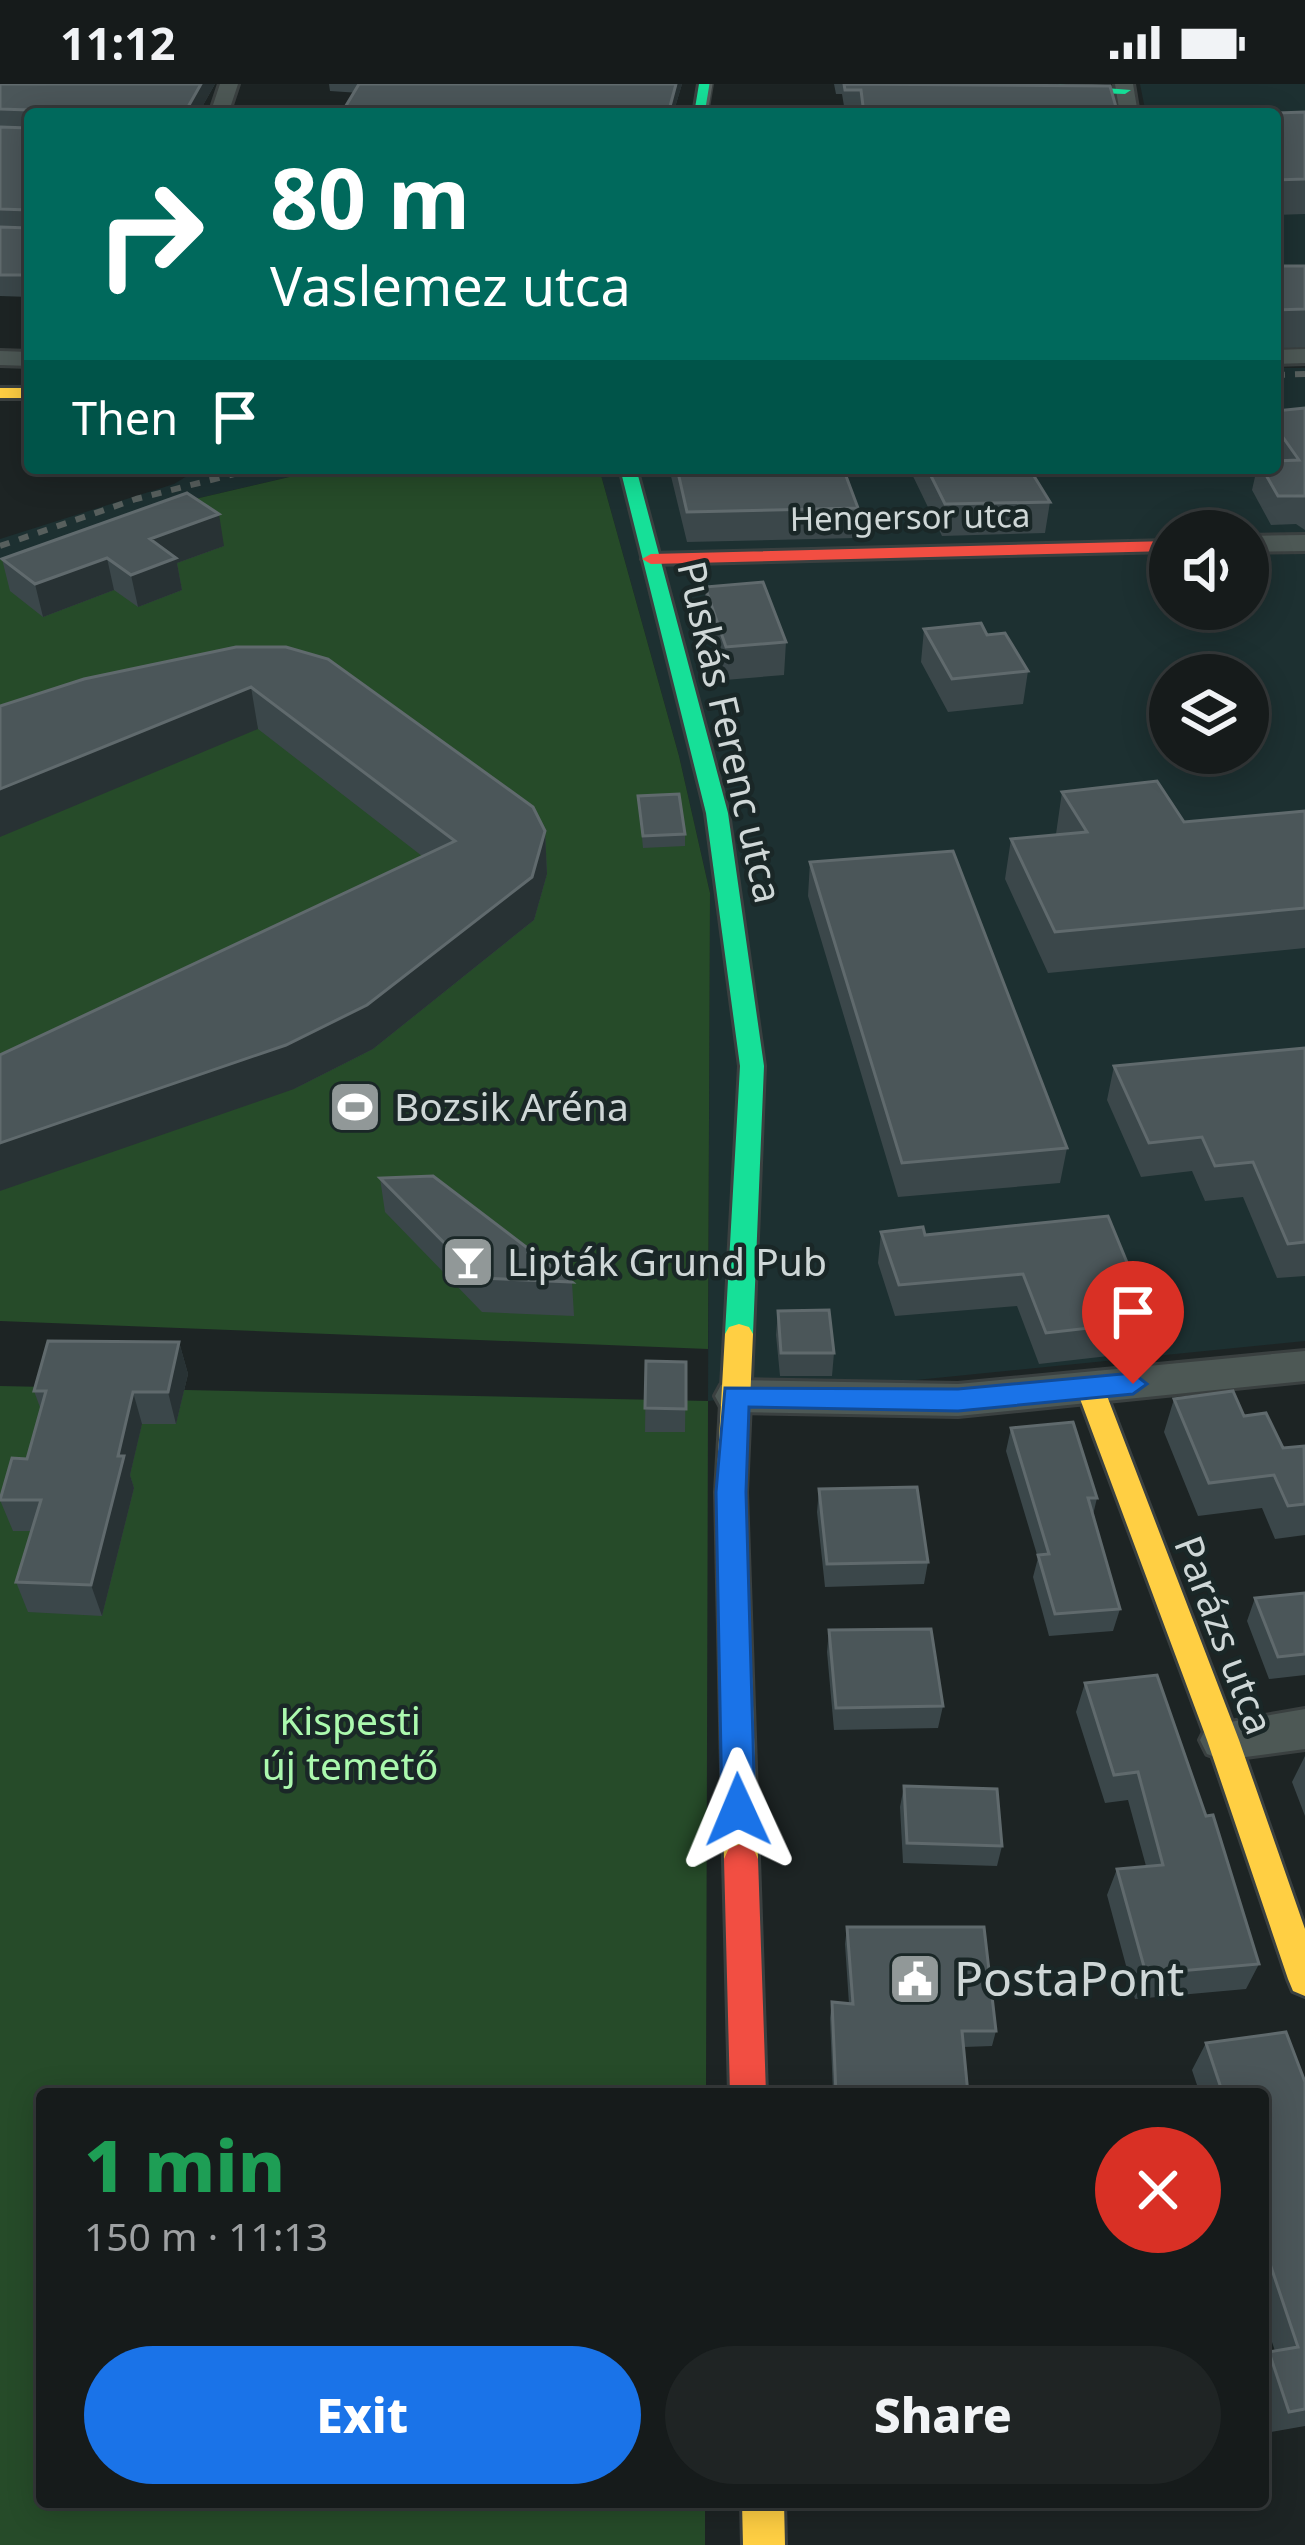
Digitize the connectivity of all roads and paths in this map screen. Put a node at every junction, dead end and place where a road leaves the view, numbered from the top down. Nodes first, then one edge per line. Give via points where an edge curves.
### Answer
1 (935, 84) edge
2 (1126, 96) edge
3 (630, 474) edge
4 (1305, 542) edge
5 (1269, 543) edge
6 (1149, 547) edge
7 (651, 560) junction
8 (1305, 1366) edge
9 (1090, 1388) junction
10 (735, 1396) junction
11 (1305, 1729) edge
12 (1223, 1740) junction
13 (1305, 1979) edge
14 (748, 2088) edge
15 (763, 2508) edge
16 (764, 2545) edge

1 - 2 street
3 - 7 street, Puskás Ferenc utca
4 - 5 street
6 - 7 street, Hengersor utca
7 - 10 street, Puskás Ferenc utca via 717,812 752,1066
8 - 9 street
9 - 10 street via 958,1400
9 - 12 street, Parázs utca
10 - 14 street, Puskás Ferenc utca
11 - 12 street
12 - 13 street, Parázs utca
15 - 16 street

